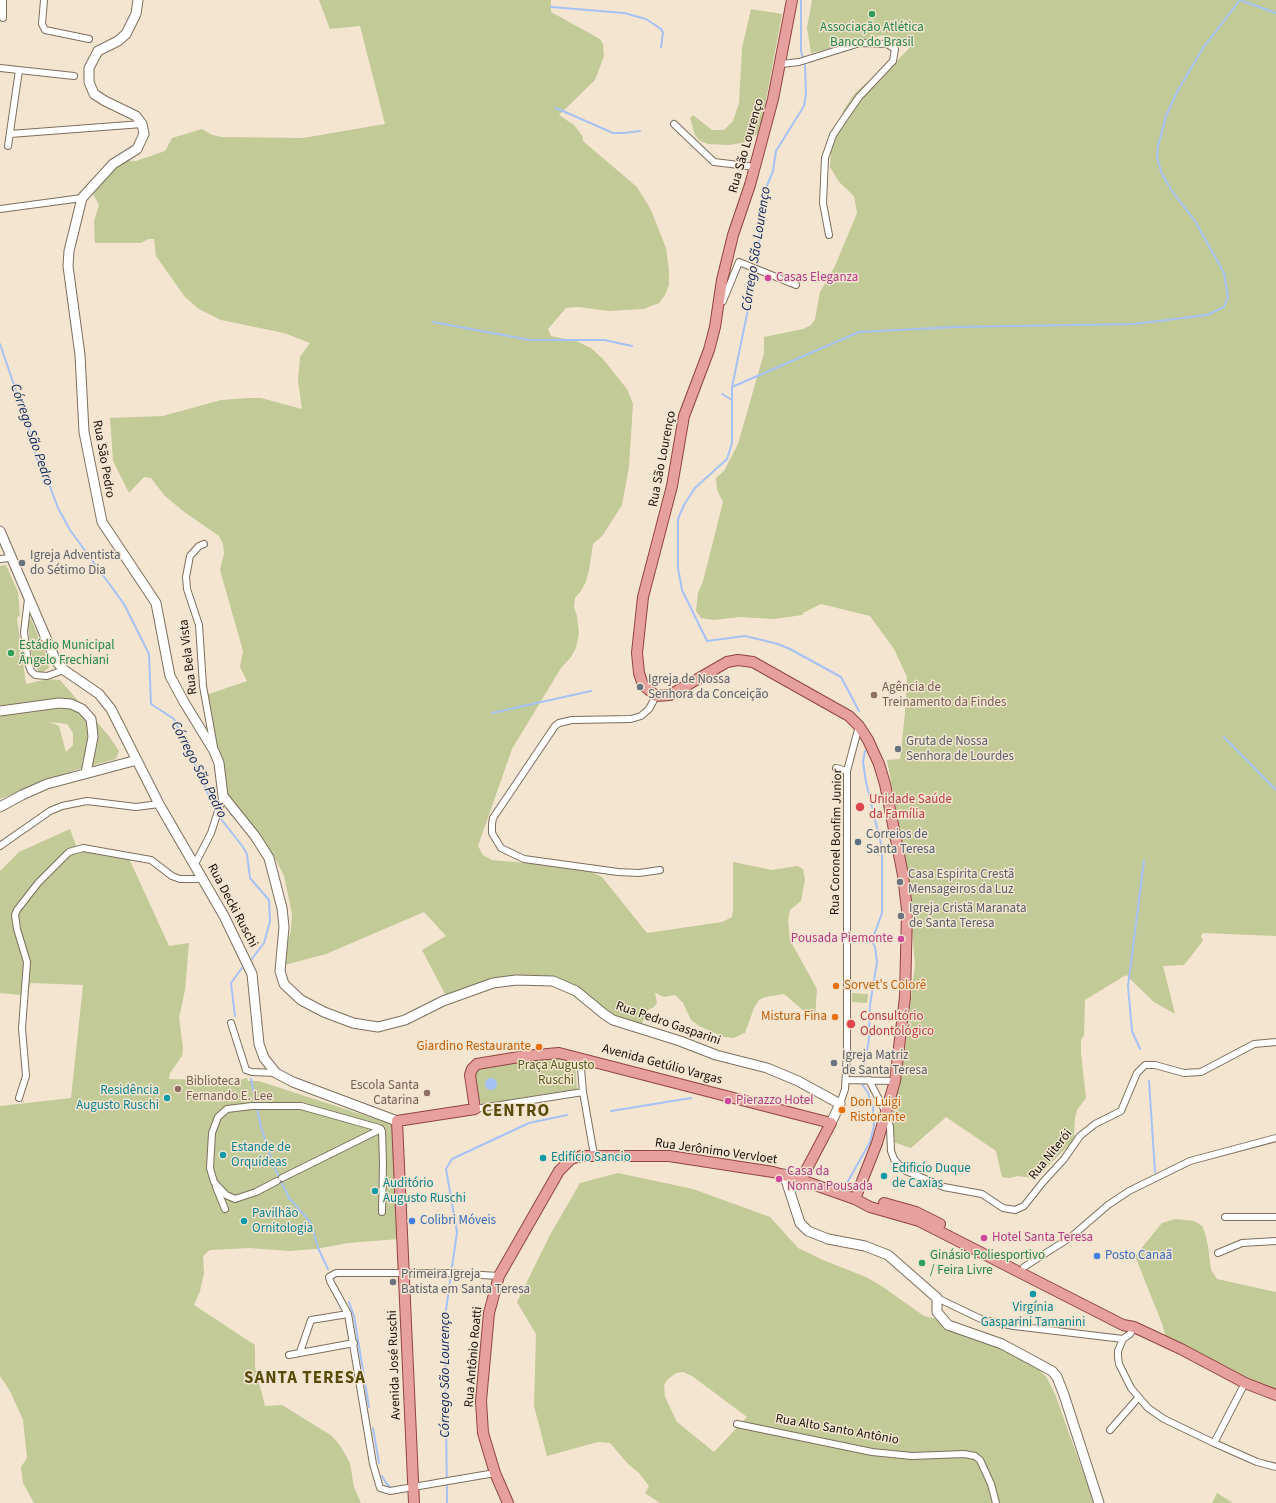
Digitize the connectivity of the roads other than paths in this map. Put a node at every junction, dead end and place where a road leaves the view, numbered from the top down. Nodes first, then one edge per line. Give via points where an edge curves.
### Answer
1 (3, 0) edge
2 (44, 0) edge
3 (138, 0) edge
4 (792, 0) edge
5 (3, 18) dead end
6 (89, 39) dead end
7 (781, 64) junction
8 (0, 68) edge
9 (19, 70) junction
10 (74, 76) dead end
11 (142, 124) junction
12 (674, 124) dead end
13 (10, 134) junction
14 (8, 146) dead end
15 (755, 168) junction
16 (82, 198) junction
17 (0, 209) edge
18 (829, 235) dead end
19 (796, 285) dead end
20 (718, 315) junction
21 (0, 531) edge
22 (204, 544) dead end
23 (10, 558) junction
24 (0, 559) edge
25 (28, 599) junction
26 (64, 670) junction
27 (656, 696) junction
28 (0, 711) edge
29 (859, 726) junction
30 (214, 751) junction
31 (137, 760) junction
32 (836, 768) dead end
33 (847, 771) junction
34 (86, 773) junction
35 (223, 796) junction
36 (159, 804) junction
37 (0, 808) edge
38 (0, 846) edge
39 (195, 864) junction
40 (660, 870) dead end
41 (203, 879) junction
42 (231, 1023) dead end
43 (1276, 1042) edge
44 (580, 1057) junction
45 (276, 1073) junction
46 (846, 1080) junction
47 (863, 1080) junction
48 (895, 1081) junction
49 (583, 1092) junction
50 (20, 1098) dead end
51 (840, 1104) junction
52 (475, 1109) junction
53 (886, 1113) junction
54 (397, 1121) junction
55 (831, 1123) junction
56 (381, 1129) junction
57 (1276, 1138) edge
58 (594, 1155) junction
59 (784, 1174) junction
60 (802, 1180) junction
61 (214, 1182) junction
62 (855, 1199) junction
63 (225, 1209) dead end
64 (382, 1212) dead end
65 (1225, 1217) dead end
66 (1276, 1217) edge
67 (1276, 1241) edge
68 (1218, 1253) dead end
69 (1024, 1267) junction
70 (404, 1273) junction
71 (499, 1276) junction
72 (937, 1298) junction
73 (348, 1314) junction
74 (1134, 1327) junction
75 (1123, 1339) junction
76 (354, 1343) junction
77 (300, 1352) junction
78 (289, 1355) dead end
79 (1245, 1383) junction
80 (1276, 1396) edge
81 (1138, 1398) junction
82 (737, 1424) dead end
83 (1110, 1430) dead end
84 (1214, 1444) junction
85 (1276, 1467) edge
86 (495, 1473) junction
87 (413, 1488) junction
88 (414, 1503) edge
89 (508, 1503) edge
90 (996, 1503) edge
91 (1099, 1503) edge

1 - 5 street
2 - 6 street via 42,26 45,30
3 - 11 street via 136,14 126,34 98,51 91,62 89,82 94,94 136,116
4 - 7 main road, Rua São Lourenço
7 - 15 main road, Rua São Lourenço
7 - 18 street via 799,62 860,43 887,44 893,46 895,52 893,61 859,97 833,135 822,182
8 - 9 street
9 - 10 street
9 - 13 street
11 - 13 street
11 - 16 street, Rua São Pedro via 143,137 137,148 113,164
12 - 15 street via 714,162
13 - 14 street
15 - 20 main road, Rua São Lourenço via 733,234 722,280
16 - 17 street
16 - 30 street, Rua São Pedro via 69,251 68,266 80,355 84,432 101,516 106,529 156,603 170,676
19 - 20 street via 742,262 737,264
20 - 27 main road, Rua São Lourenço via 709,350 684,416 672,486 643,597 638,666 643,684
21 - 23 street, Rua Decki Ruschi
22 - 30 street, Rua Bela Vista via 190,556 186,577 187,589 199,626 203,686
23 - 24 street
23 - 25 street, Rua Decki Ruschi
25 - 26 street, Rua Decki Ruschi via 52,655
25 - 26 street via 24,632 31,671 35,675 47,676
26 - 31 street, Rua Decki Ruschi via 106,701
27 - 29 main road via 670,695 726,662 744,660 753,662 843,711
27 - 40 street via 641,716 631,719 572,720 555,726 493,818 492,828 495,841 501,848 524,859 618,872
28 - 34 street via 59,703 71,704 82,710 91,719 93,737
29 - 33 street, Rua Coronel Bonfim Junior
29 - 48 main road via 879,764 885,784 901,862 906,903 905,997
30 - 35 street, Rua São Pedro via 219,763
31 - 34 street
31 - 36 street, Rua Decki Ruschi
32 - 33 street
33 - 46 street, Rua Coronel Bonfim Junior
34 - 37 street via 47,784
35 - 39 street via 216,819
35 - 51 street, Rua Pedro Gasparini via 264,849 271,865 282,908 284,927 280,971 284,984 297,998 324,1012 354,1024 386,1026 470,990 493,983 516,980 553,981 576,991 613,1020 716,1055 783,1074
36 - 38 street via 136,807 87,801 62,806 50,810
36 - 39 street, Rua Decki Ruschi
39 - 41 street, Rua Decki Ruschi
41 - 45 street, Rua Decki Ruschi via 252,974 259,1044 264,1058
41 - 50 street via 172,876 151,860 83,848 69,852 38,883 15,915 27,962 22,1028 26,1076
42 - 45 street via 246,1070
43 - 53 street, Rua Niterói via 1254,1044 1201,1072 1184,1073 1155,1065 1145,1066 1137,1073 1121,1111 1095,1124 1080,1136 1024,1206 1015,1210 1003,1208 982,1194 944,1187 906,1170 894,1159
44 - 49 street
44 - 52 main road via 550,1052 477,1064 470,1075
44 - 55 main road, Avenida Getúlio Vargas
45 - 54 street via 292,1082
46 - 47 street
46 - 51 street, Rua Coronel Bonfim Junior
47 - 48 street
47 - 53 street, Rua Niterói
48 - 53 main road
49 - 52 street
49 - 58 street
51 - 55 street
52 - 54 main road
53 - 62 main road
54 - 70 main road, Avenida José Ruschi
55 - 60 main road
56 - 61 street via 256,1192 235,1199 226,1195
56 - 61 street via 301,1106 227,1109 215,1124 210,1146 210,1168
56 - 64 street via 384,1184
57 - 69 street via 1190,1161 1129,1191 1102,1209 1071,1237
58 - 59 main road, Rua Jerônimo Vervloet via 669,1156
58 - 71 main road, Rua Antônio Roatti via 571,1159 559,1171
59 - 60 main road, Rua Jerônimo Vervloet
59 - 72 street via 800,1222 808,1231 828,1239 880,1251 896,1260
60 - 62 main road, Rua Jerônimo Vervloet
61 - 63 street
62 - 69 main road via 871,1200 916,1212
62 - 74 main road via 870,1207 919,1221 1123,1324
65 - 66 street
67 - 68 street via 1242,1243
69 - 74 main road via 1126,1319
70 - 71 street
70 - 73 street via 330,1275 330,1281
70 - 87 main road, Avenida José Ruschi
71 - 86 main road, Rua Antônio Roatti via 489,1313 481,1401 483,1432
72 - 75 street via 984,1320
72 - 91 street via 937,1312 948,1325 1002,1344 1041,1364 1057,1377
73 - 76 street
73 - 77 street via 311,1320
74 - 75 street
74 - 79 main road
75 - 81 street via 1118,1351 1119,1364
76 - 77 street
76 - 87 street via 373,1464 380,1488 390,1491
77 - 78 street
79 - 80 main road
79 - 84 street
81 - 83 street
81 - 84 street via 1164,1419
82 - 90 street, Rua Alto Santo Antônio via 872,1452 912,1456 975,1456 980,1460 991,1484
84 - 85 street
86 - 87 street
86 - 89 main road, Rua Antônio Roatti
87 - 88 main road, Avenida José Ruschi

